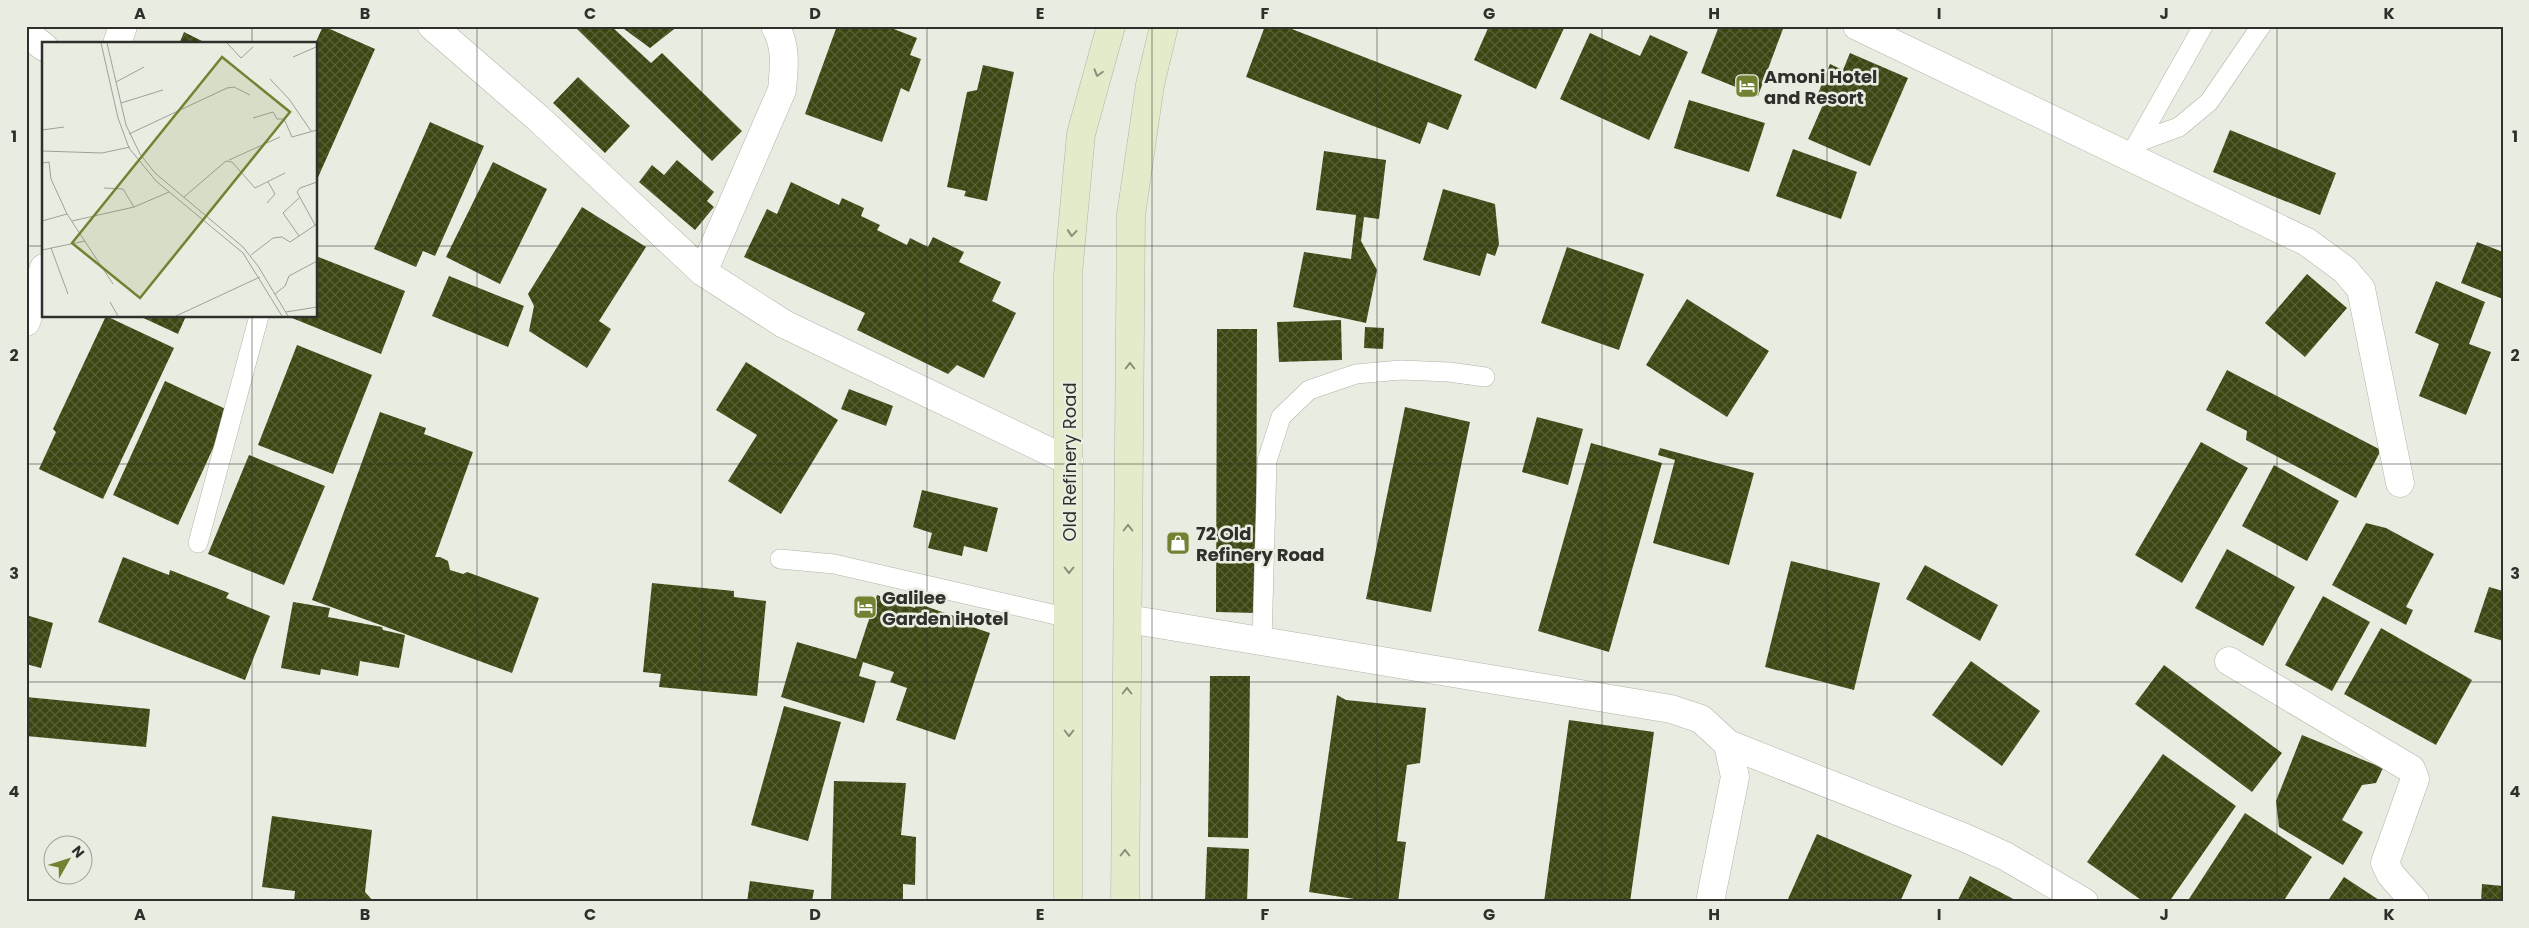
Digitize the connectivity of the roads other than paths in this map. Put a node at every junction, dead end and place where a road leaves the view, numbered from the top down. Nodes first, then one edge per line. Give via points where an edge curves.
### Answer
1 (123, 26) edge
2 (432, 26) edge
3 (775, 26) edge
4 (1111, 26) edge
5 (1164, 26) edge
6 (1857, 26) edge
7 (2203, 26) edge
8 (2261, 26) edge
9 (26, 33) edge
10 (118, 42) edge
11 (42, 45) edge
12 (2133, 149) junction
13 (703, 272) junction
14 (42, 274) edge
15 (258, 318) edge
16 (26, 322) edge
17 (1485, 377) dead end
18 (1069, 461) junction
19 (2400, 482) dead end
20 (198, 543) dead end
21 (780, 559) dead end
22 (1069, 618) junction
23 (1128, 619) junction
24 (1262, 641) junction
25 (2229, 661) dead end
26 (1728, 744) junction
27 (1068, 902) edge
28 (1125, 902) edge
29 (1710, 902) edge
30 (2084, 902) edge
31 (2415, 902) edge

1 - 10 street
2 - 13 street via 538,118
3 - 13 street via 780,34 784,60 782,90
4 -> 18 main road, Old Refinery Road via 1081,134 1068,274
23 -> 5 main road via 1131,215 1150,85
6 - 12 street
7 - 12 lane
8 - 12 lane via 2209,102 2179,127
9 - 11 street
12 - 19 street via 2307,242 2346,270 2361,289
13 - 18 street via 784,324
14 - 16 street
15 - 20 lane
17 - 24 lane via 1420,371 1356,374 1309,390 1281,417 1267,461
18 -> 22 main road, Old Refinery Road
21 - 22 lane via 834,564
22 -> 27 main road, Old Refinery Road
23 - 24 street
28 -> 23 main road
24 - 26 street via 1672,709 1701,719
25 - 31 street via 2411,769 2415,779 2385,863 2391,875
26 - 29 street via 1736,778
26 - 30 street via 1963,837 2005,856

